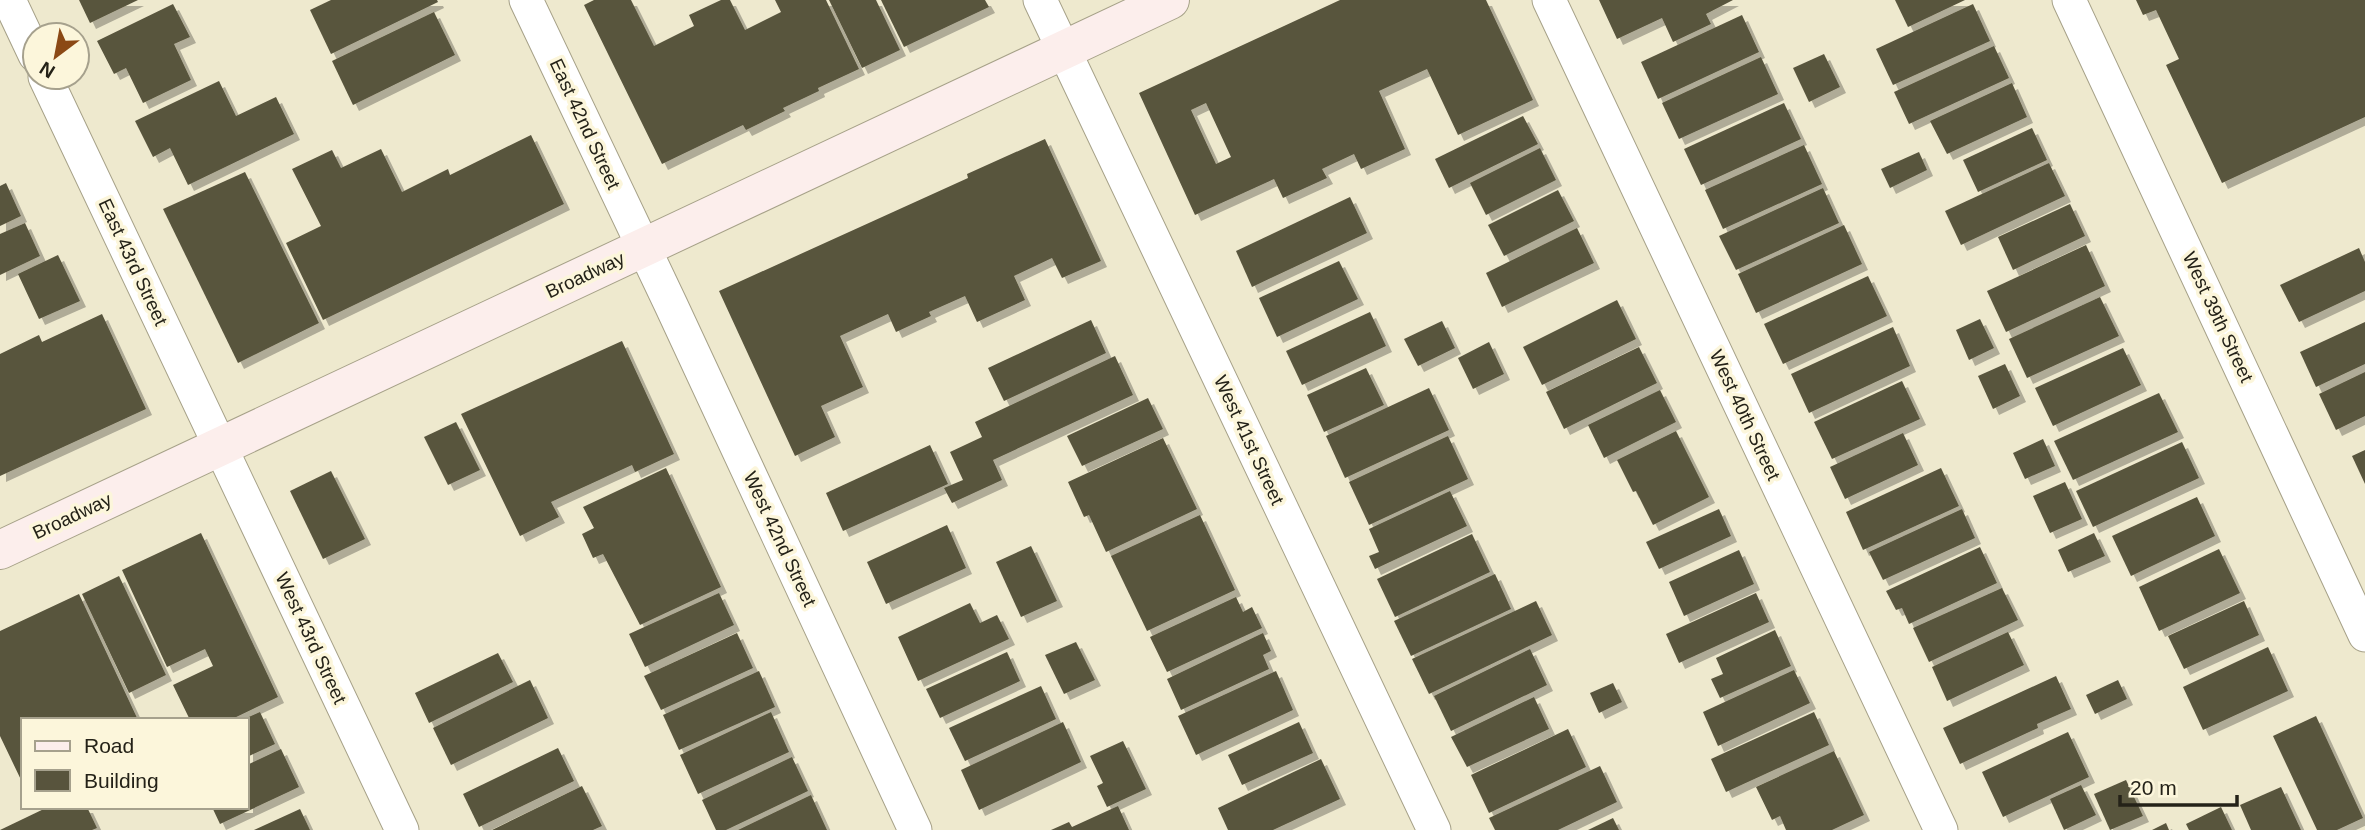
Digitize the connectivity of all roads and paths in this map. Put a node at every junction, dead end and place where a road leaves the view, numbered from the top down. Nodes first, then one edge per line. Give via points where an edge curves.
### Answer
1 (9, 0) edge
2 (527, 0) edge
3 (1040, 0) edge
4 (1170, 0) edge
5 (1549, 0) edge
6 (2070, 0) edge
7 (21, 25) edge
8 (1064, 50) junction
9 (52, 91) edge
10 (644, 247) junction
11 (220, 447) junction
12 (0, 550) edge
13 (2365, 635) edge
14 (402, 830) edge
15 (915, 830) edge
16 (1434, 830) edge
17 (1941, 830) edge

1 - 7 street
2 - 10 street, East 42nd Street
3 - 8 street, West 41st Street
4 - 8 street, Broadway
5 - 17 street, West 40th Street
6 - 13 street, West 39th Street
8 - 10 street, Broadway
8 - 16 street, West 41st Street
9 - 11 street, East 43rd Street
10 - 11 street, Broadway
10 - 15 street, West 42nd Street
11 - 12 street, Broadway
11 - 14 street, West 43rd Street

